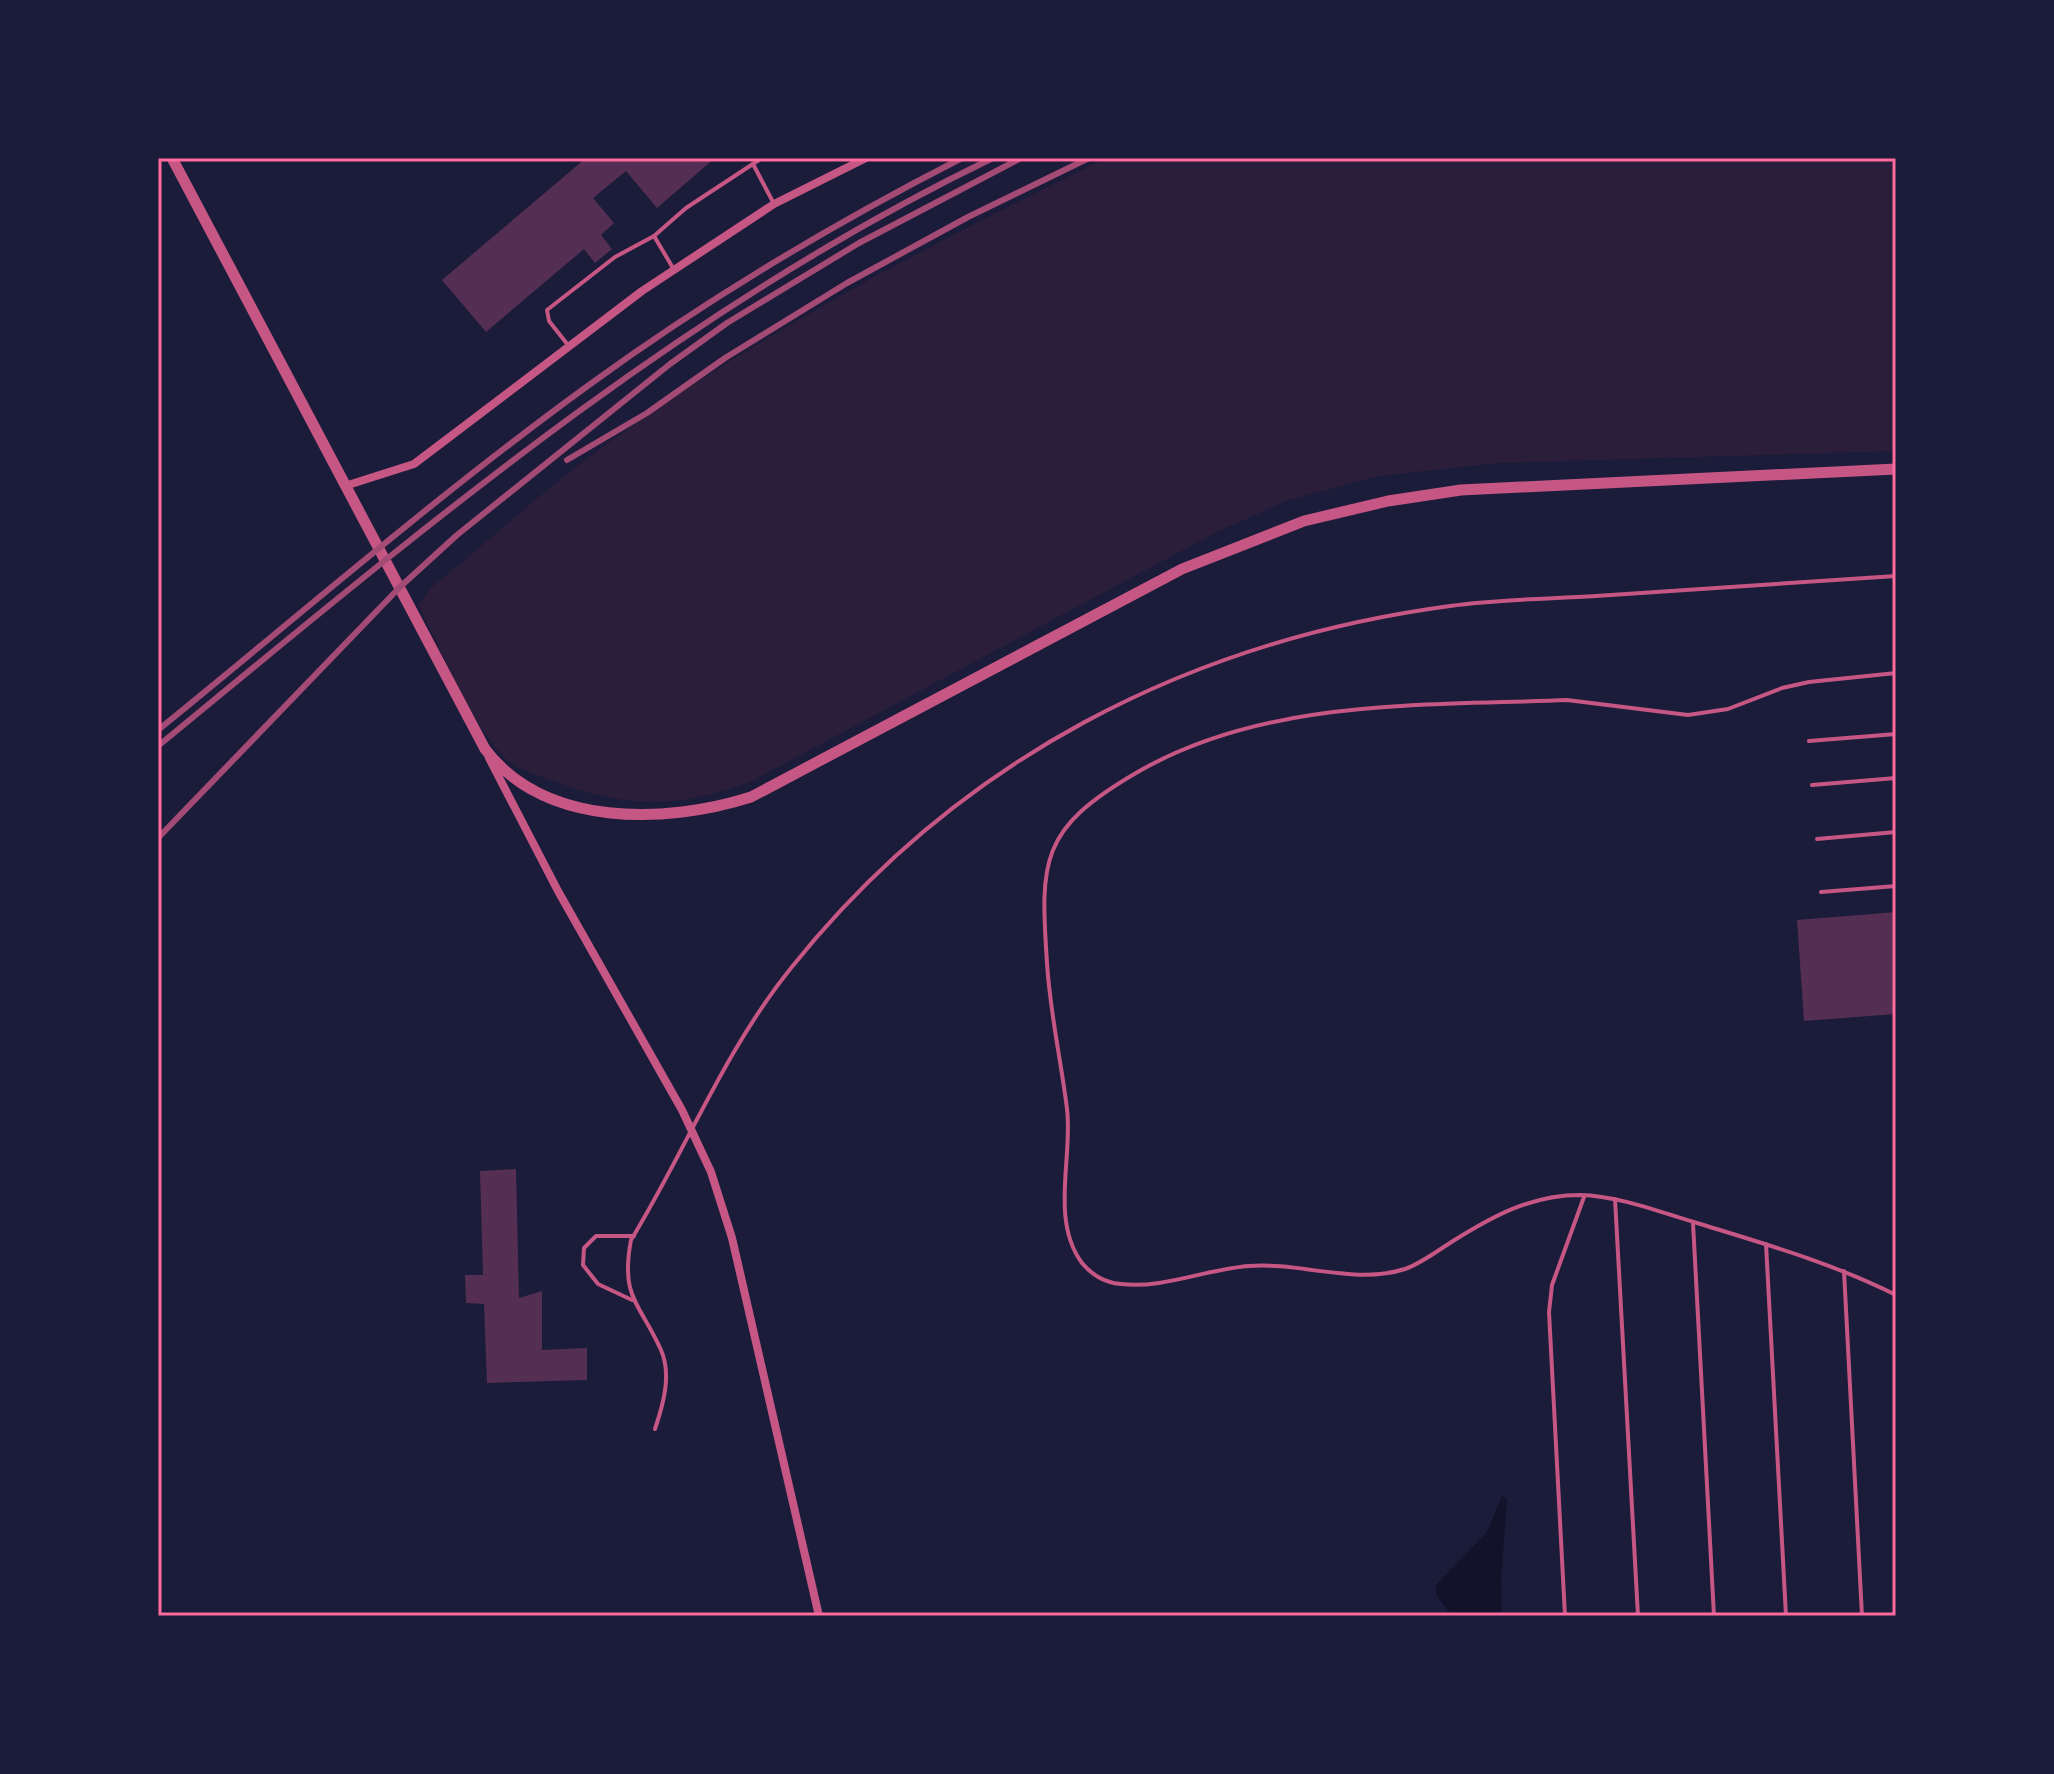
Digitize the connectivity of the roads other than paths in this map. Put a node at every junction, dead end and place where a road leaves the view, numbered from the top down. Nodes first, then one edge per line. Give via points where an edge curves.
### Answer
1 (172, 158) edge
2 (762, 158) edge
3 (866, 158) edge
4 (753, 164) junction
5 (774, 204) junction
6 (654, 236) junction
7 (674, 270) junction
8 (568, 345) junction
9 (1896, 469) edge
10 (345, 486) junction
11 (1896, 576) edge
12 (1896, 673) edge
13 (1896, 734) edge
14 (1809, 741) dead end
15 (485, 749) junction
16 (1896, 778) edge
17 (1812, 785) dead end
18 (1896, 832) edge
19 (1817, 839) dead end
20 (1896, 886) edge
21 (1821, 892) dead end
22 (691, 1127) junction
23 (1584, 1196) junction
24 (1615, 1199) junction
25 (1693, 1222) junction
26 (634, 1236) junction
27 (1766, 1244) junction
28 (1844, 1271) junction
29 (1896, 1295) edge
30 (632, 1300) junction
31 (655, 1429) dead end
32 (819, 1616) edge
33 (1565, 1616) edge
34 (1638, 1616) edge
35 (1714, 1616) edge
36 (1786, 1616) edge
37 (1862, 1616) edge

1 - 10 street
2 - 4 lane
3 - 5 street
4 - 5 lane
4 - 6 lane
5 - 7 street
6 - 7 lane
6 - 8 lane via 615,257 547,310
7 - 8 street
8 - 10 street via 414,464
9 - 15 street via 1461,490 1304,521 1182,569 775,787 701,811 636,814 572,804 524,786
10 - 15 street
11 - 22 lane via 1454,605 1282,639 1161,683 1031,753 956,805 892,859 814,940 769,997
12 - 23 lane via 1809,682 1728,709 1688,715 1567,700 1365,709 1268,724 1202,741 1151,764 1079,814 1053,845 1043,889 1049,989 1067,1110 1066,1204 1074,1248 1096,1276 1126,1285 1248,1266 1393,1272 1519,1205
13 - 14 lane
15 - 22 street
16 - 17 lane
18 - 19 lane
20 - 21 lane
22 - 26 lane
22 - 32 street via 732,1238
23 - 24 lane
23 - 33 lane via 1552,1285 1549,1312
24 - 25 lane
24 - 34 lane
25 - 27 lane
25 - 35 lane
26 - 30 lane via 627,1264
26 - 30 lane via 596,1236 584,1248 583,1265 598,1284
27 - 28 lane
27 - 36 lane
28 - 29 lane
28 - 37 lane
30 - 31 lane via 662,1352 665,1399

